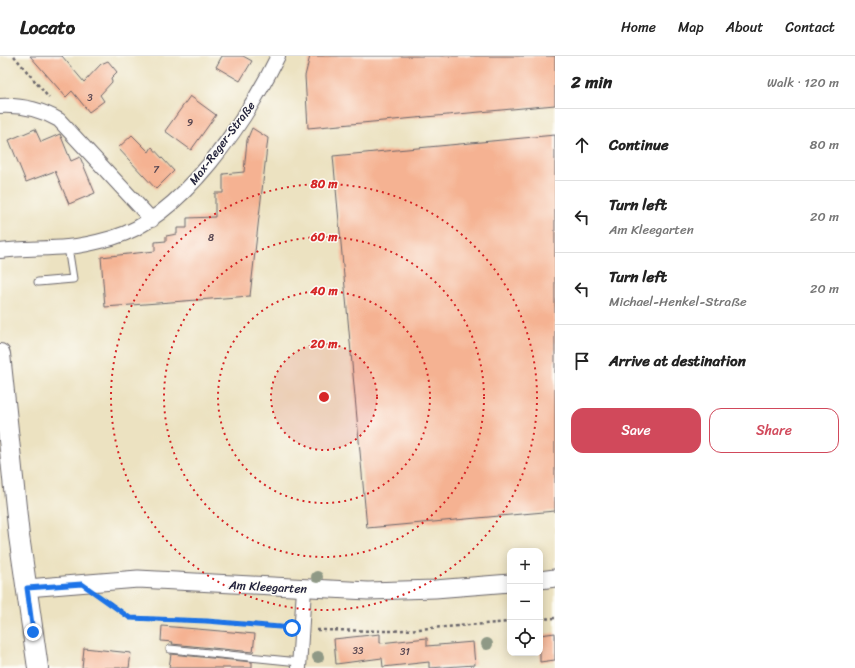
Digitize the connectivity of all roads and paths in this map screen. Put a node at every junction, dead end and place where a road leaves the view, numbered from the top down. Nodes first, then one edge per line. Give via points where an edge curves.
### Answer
1 (14, 56) edge
2 (278, 56) edge
3 (53, 103) dead end
4 (0, 106) edge
5 (152, 220) junction
6 (68, 247) junction
7 (0, 251) edge
8 (38, 282) dead end
9 (0, 354) edge
10 (1, 392) edge
11 (555, 578) edge
12 (543, 580) edge
13 (507, 582) edge
14 (82, 584) junction
15 (27, 588) junction
16 (304, 589) junction
17 (555, 618) edge
18 (543, 619) edge
19 (507, 622) edge
20 (292, 628) dead end
21 (312, 629) dead end
22 (170, 649) dead end
23 (299, 665) edge
24 (38, 668) edge

1 - 3 path
2 - 5 street, Max-Reger-Straße via 263,87 234,131 194,182
4 - 5 street via 31,107 59,120
5 - 6 street, Max-Reger-Straße via 113,238
6 - 7 street, Max-Reger-Straße
6 - 8 lane via 73,279
9 - 10 main road
10 - 15 main road
11 - 12 street
13 - 16 street, Am Kleegarten via 435,590
14 - 15 street, Am Kleegarten
14 - 16 street, Am Kleegarten via 138,579
14 - 20 path via 130,618
15 - 24 main road
16 - 23 street
17 - 18 path
19 - 21 path via 392,631
22 - 23 lane

